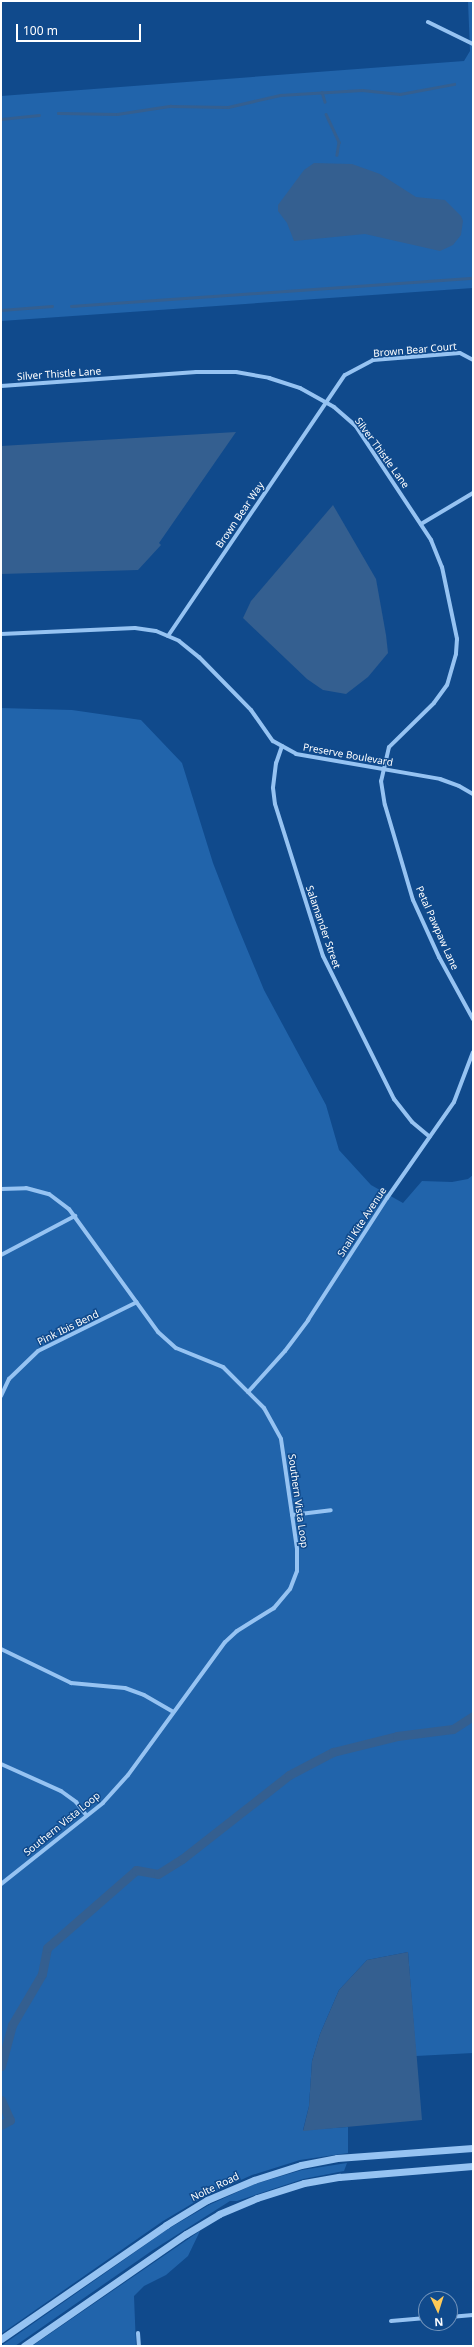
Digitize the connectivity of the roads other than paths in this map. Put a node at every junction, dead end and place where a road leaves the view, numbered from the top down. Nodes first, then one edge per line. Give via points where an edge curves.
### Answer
1 (428, 22) dead end
2 (473, 44) edge
3 (473, 360) edge
4 (1, 386) edge
5 (325, 402) junction
6 (473, 493) edge
7 (421, 524) junction
8 (1, 634) edge
9 (168, 636) junction
10 (282, 746) junction
11 (382, 770) junction
12 (473, 794) edge
13 (473, 1019) edge
14 (473, 1052) edge
15 (430, 1136) junction
16 (1, 1189) edge
17 (75, 1216) junction
18 (1, 1255) edge
19 (137, 1302) junction
20 (248, 1392) junction
21 (1, 1396) edge
22 (331, 1510) dead end
23 (292, 1514) junction
24 (1, 1649) edge
25 (174, 1712) junction
26 (1, 1764) edge
27 (86, 1816) junction
28 (1, 1884) edge
29 (473, 2148) edge
30 (473, 2166) edge
31 (473, 2316) edge
32 (458, 2317) edge
33 (418, 2319) edge
34 (391, 2321) dead end
35 (138, 2333) dead end
36 (1, 2339) edge
37 (24, 2346) edge
38 (138, 2346) edge

1 - 2 street
3 - 5 street, Brown Bear Court via 460,353 373,360 345,375
4 - 5 street, Silver Thistle Lane via 196,372 236,372 269,378 300,388
5 - 7 street, Silver Thistle Lane via 355,425
5 - 9 street, Brown Bear Way
6 - 7 street
7 - 11 street, Silver Thistle Lane via 432,540 442,567 457,639 456,654 447,685 434,703 389,747
8 - 9 street, Preserve Boulevard via 135,628 156,631
9 - 10 street, Preserve Boulevard via 179,641 199,657 251,710 273,741
10 - 11 street, Preserve Boulevard via 296,754 315,759
10 - 15 street, Salamander Street via 276,763 273,788 276,804 323,956 394,1099 412,1122
11 - 12 street, Preserve Boulevard via 440,779
11 - 13 street, Petal Pawpaw Lane via 385,805 413,900 439,957
14 - 15 street, Snail Kite Avenue via 454,1102
15 - 20 street, Snail Kite Avenue via 308,1320 285,1351
16 - 17 street, Southern Vista Loop via 26,1188 49,1194
17 - 18 street
17 - 19 street, Southern Vista Loop
19 - 20 street, Southern Vista Loop via 158,1332 176,1348 223,1367
19 - 21 street, Pink Ibis Bend via 38,1351 13,1375
20 - 23 street, Southern Vista Loop via 274,1422 281,1439
22 - 23 street
23 - 25 street, Southern Vista Loop via 297,1564 290,1589 274,1608 237,1631 225,1642
24 - 25 street via 71,1683 125,1688 144,1695
25 - 27 street, Southern Vista Loop via 128,1776
26 - 27 street via 61,1791 76,1802
27 - 28 street, Southern Vista Loop
29 - 36 street, Nolte Road via 337,2158 302,2165 254,2180 207,2200 166,2225
30 - 37 street via 339,2176 304,2183 257,2198 218,2214 186,2234
31 - 32 street
33 - 34 street
35 - 38 street

